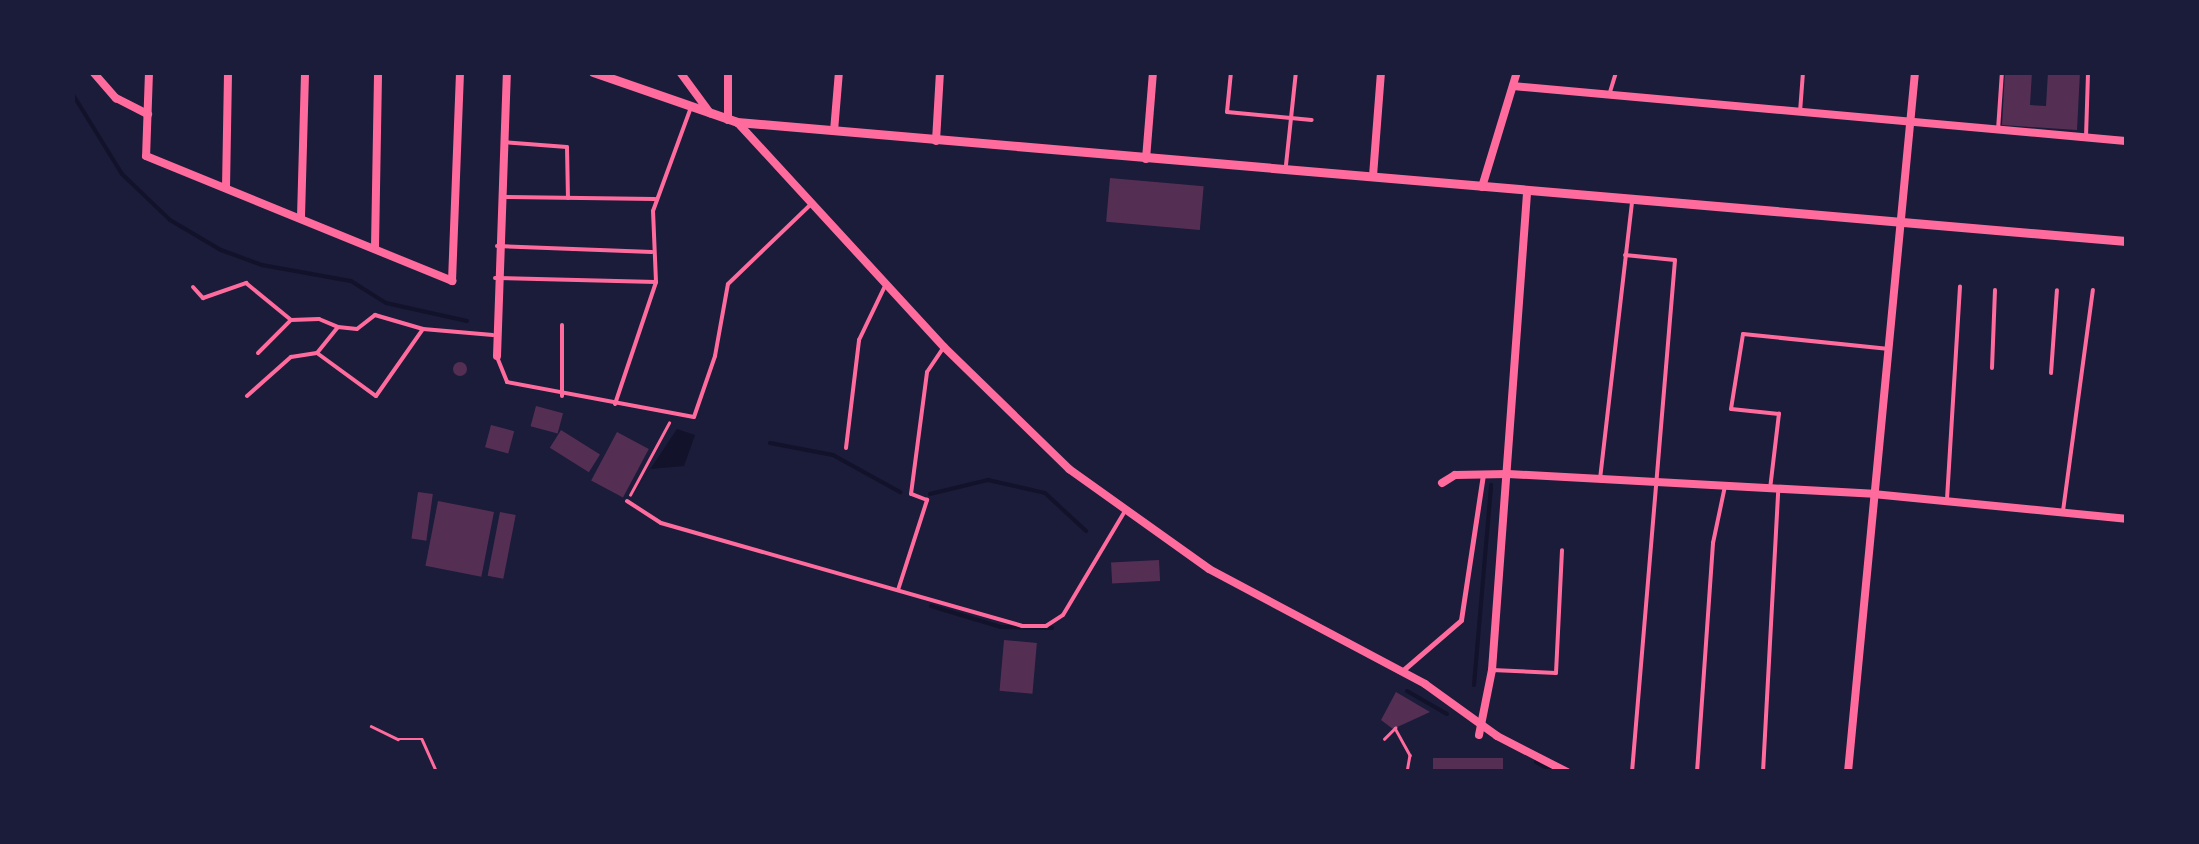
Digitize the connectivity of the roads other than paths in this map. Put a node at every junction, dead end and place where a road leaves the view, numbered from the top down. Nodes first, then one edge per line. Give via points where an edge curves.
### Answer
1 (93, 72) edge
2 (149, 72) edge
3 (228, 72) edge
4 (305, 72) edge
5 (378, 72) edge
6 (460, 72) edge
7 (507, 72) edge
8 (594, 72) edge
9 (680, 72) edge
10 (728, 72) edge
11 (839, 72) edge
12 (940, 72) edge
13 (1153, 72) edge
14 (1230, 72) edge
15 (1296, 72) edge
16 (1381, 72) edge
17 (1518, 72) edge
18 (1616, 72) edge
19 (1803, 72) edge
20 (1915, 72) edge
21 (2002, 72) edge
22 (2088, 72) edge
23 (1513, 86) junction
24 (1609, 96) junction
25 (690, 110) junction
26 (1800, 112) junction
27 (148, 114) junction
28 (715, 118) junction
29 (1292, 118) junction
30 (1312, 120) dead end
31 (732, 121) junction
32 (1910, 124) junction
33 (1998, 130) junction
34 (834, 131) junction
35 (2086, 137) junction
36 (2126, 140) edge
37 (936, 141) junction
38 (502, 142) junction
39 (1146, 159) junction
40 (1285, 170) junction
41 (1373, 176) junction
42 (226, 188) junction
43 (1482, 188) junction
44 (1527, 191) junction
45 (499, 197) junction
46 (568, 198) junction
47 (656, 199) junction
48 (1632, 201) junction
49 (810, 204) junction
50 (301, 216) junction
51 (1901, 224) junction
52 (2126, 241) edge
53 (497, 246) junction
54 (374, 247) junction
55 (653, 252) junction
56 (1625, 255) junction
57 (496, 278) junction
58 (656, 282) junction
59 (886, 284) junction
60 (1960, 286) dead end
61 (193, 287) dead end
62 (1996, 290) dead end
63 (2057, 290) dead end
64 (2093, 290) dead end
65 (292, 320) junction
66 (562, 325) dead end
67 (338, 327) junction
68 (423, 329) junction
69 (493, 335) junction
70 (944, 347) junction
71 (1889, 349) junction
72 (258, 352) dead end
73 (317, 354) junction
74 (497, 356) joint
75 (1992, 368) dead end
76 (2051, 372) dead end
77 (247, 396) dead end
78 (562, 396) junction
79 (615, 404) junction
80 (846, 448) dead end
81 (1483, 472) junction
82 (1508, 474) junction
83 (1600, 480) junction
84 (1652, 481) junction
85 (1442, 483) dead end
86 (1725, 486) junction
87 (1774, 490) junction
88 (1873, 494) junction
89 (1947, 500) junction
90 (627, 501) road end
91 (2063, 511) junction
92 (1124, 512) junction
93 (2126, 519) edge
94 (1562, 550) dead end
95 (898, 590) junction
96 (1492, 670) junction
97 (1402, 671) junction
98 (1481, 724) junction
99 (1478, 735) dead end
100 (1567, 772) edge
101 (1632, 772) edge
102 (1697, 772) edge
103 (1763, 772) edge
104 (1848, 772) edge

1 - 27 street via 116,98
2 - 27 street
3 - 42 street
4 - 50 street
5 - 54 street
6 - 54 street via 452,281
7 - 38 street
8 - 25 street
9 - 28 street
10 - 31 street
11 - 34 street
12 - 37 street
13 - 39 street
14 - 29 lane via 1228,112
15 - 29 lane
16 - 41 street
17 - 23 street
18 - 24 lane
19 - 26 lane
20 - 32 street
21 - 33 lane
22 - 35 lane
23 - 24 street
23 - 43 street
24 - 26 street
25 - 28 street
25 - 47 lane
26 - 32 street
27 - 42 street via 146,156
28 - 31 street
29 - 30 lane
29 - 40 lane
31 - 34 street
31 - 49 street
32 - 33 street
32 - 51 street
33 - 35 street
34 - 37 street
35 - 36 street
37 - 39 street
38 - 45 street
38 - 46 lane via 568,147
39 - 40 street
40 - 41 street
41 - 43 street
42 - 50 street
43 - 44 street
44 - 48 street
44 - 82 street
45 - 46 lane
45 - 53 street
46 - 47 lane
47 - 55 lane
48 - 51 street
48 - 56 lane
49 - 59 street
49 - 79 lane via 728,284 715,356 694,417
50 - 54 street
51 - 52 street
51 - 71 street
53 - 55 lane
53 - 57 street
55 - 58 lane
56 - 83 lane
56 - 84 lane via 1675,260
57 - 58 lane
57 - 69 street
58 - 79 lane
59 - 70 street
59 - 80 lane via 859,340
60 - 89 lane
61 - 65 lane via 203,298 246,283
62 - 75 lane
63 - 76 lane
64 - 91 lane
65 - 67 lane via 319,319
65 - 72 lane
66 - 78 lane
67 - 68 lane via 357,329 374,315
67 - 73 lane
68 - 69 lane
68 - 73 lane via 376,396
69 - 74 street
70 - 92 street via 1069,469
70 - 95 lane via 927,372 911,494 927,500
71 - 87 lane via 1744,334 1731,409 1779,414
71 - 88 street
73 - 77 lane via 296,354
74 - 78 lane via 507,382
78 - 79 lane
81 - 82 street
81 - 85 street
81 - 97 street via 1461,620
82 - 83 street
82 - 96 street
83 - 84 street
84 - 86 street
84 - 101 lane
86 - 87 street
86 - 102 lane via 1712,542
87 - 88 street
87 - 103 lane
88 - 89 street
88 - 104 street
89 - 91 street
90 - 95 lane via 661,523
91 - 93 street
92 - 95 lane via 1080,596 1046,626 1022,626
92 - 97 street via 1209,569
94 - 96 lane via 1556,673
96 - 98 street
97 - 98 street
98 - 99 street
98 - 100 street

